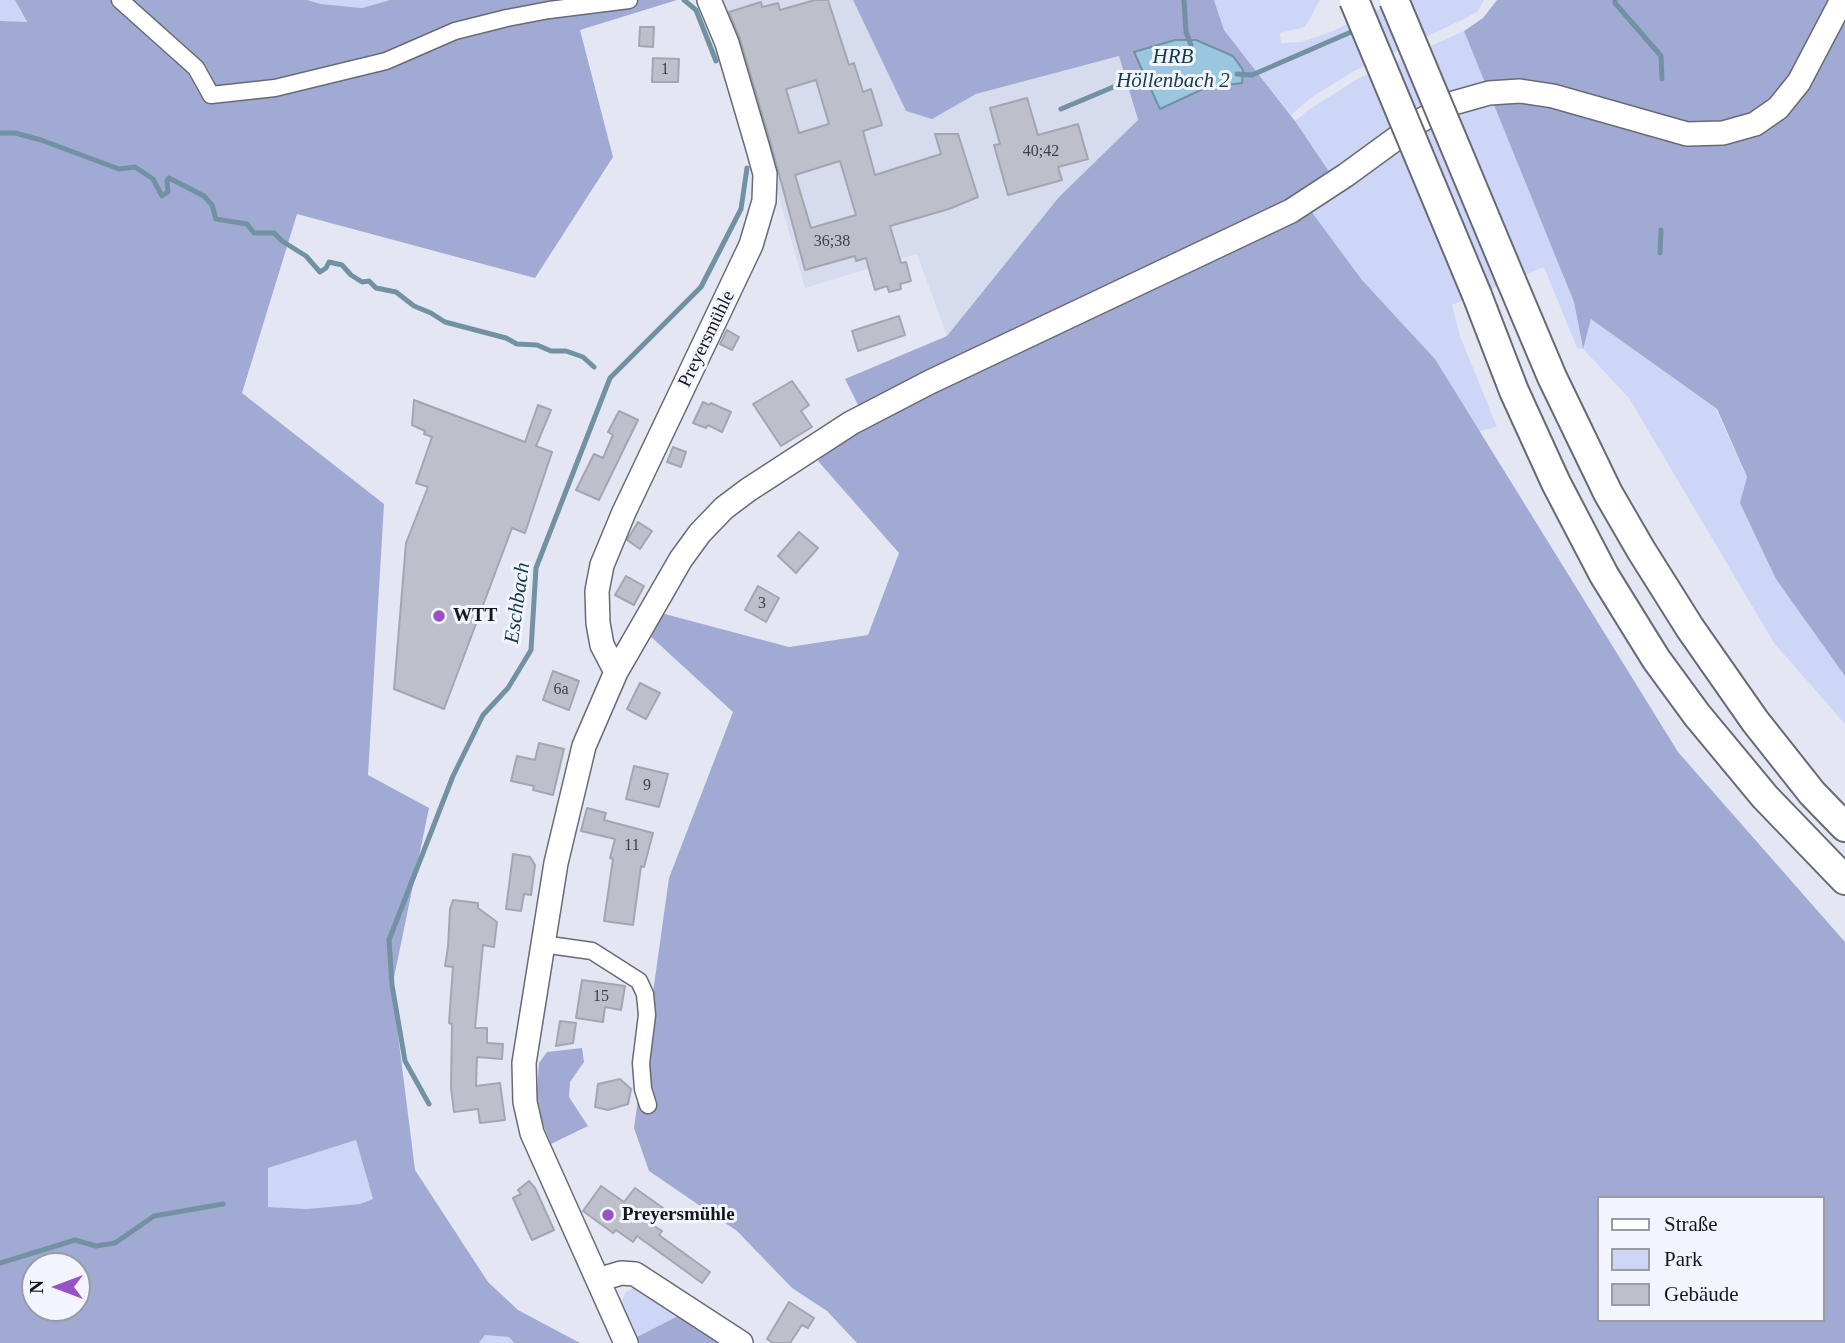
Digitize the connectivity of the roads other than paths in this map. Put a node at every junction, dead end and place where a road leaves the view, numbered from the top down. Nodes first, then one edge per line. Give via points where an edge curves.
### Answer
1 (120, 0) edge
2 (629, 0) edge
3 (709, 0) edge
4 (1354, 0) edge
5 (1394, 0) edge
6 (1842, 0) edge
7 (616, 672) junction
8 (1845, 827) edge
9 (1845, 880) edge
10 (542, 944) junction
11 (648, 1105) dead end
12 (598, 1280) junction
13 (626, 1343) edge
14 (741, 1343) edge

1 - 2 street via 196,68 211,95 275,88 386,61 476,25
3 - 7 main road, Preyersmühle via 727,43 765,174 764,201 751,245 602,565 597,623
4 - 9 highway, bridge via 1514,391 1604,575 1697,715 1765,797
5 - 8 highway, bridge via 1552,377 1608,493 1690,628 1755,721
6 - 7 main road via 1792,92 1771,114 1751,126 1723,134 1687,134 1520,91 1489,93 1450,104 1291,212 882,405 724,508 681,559
7 - 10 main road via 573,783
10 - 11 street via 592,951 639,981 647,1015 641,1063
10 - 12 main road via 526,1042 524,1102 532,1133
12 - 13 main road
12 - 14 main road via 635,1274

